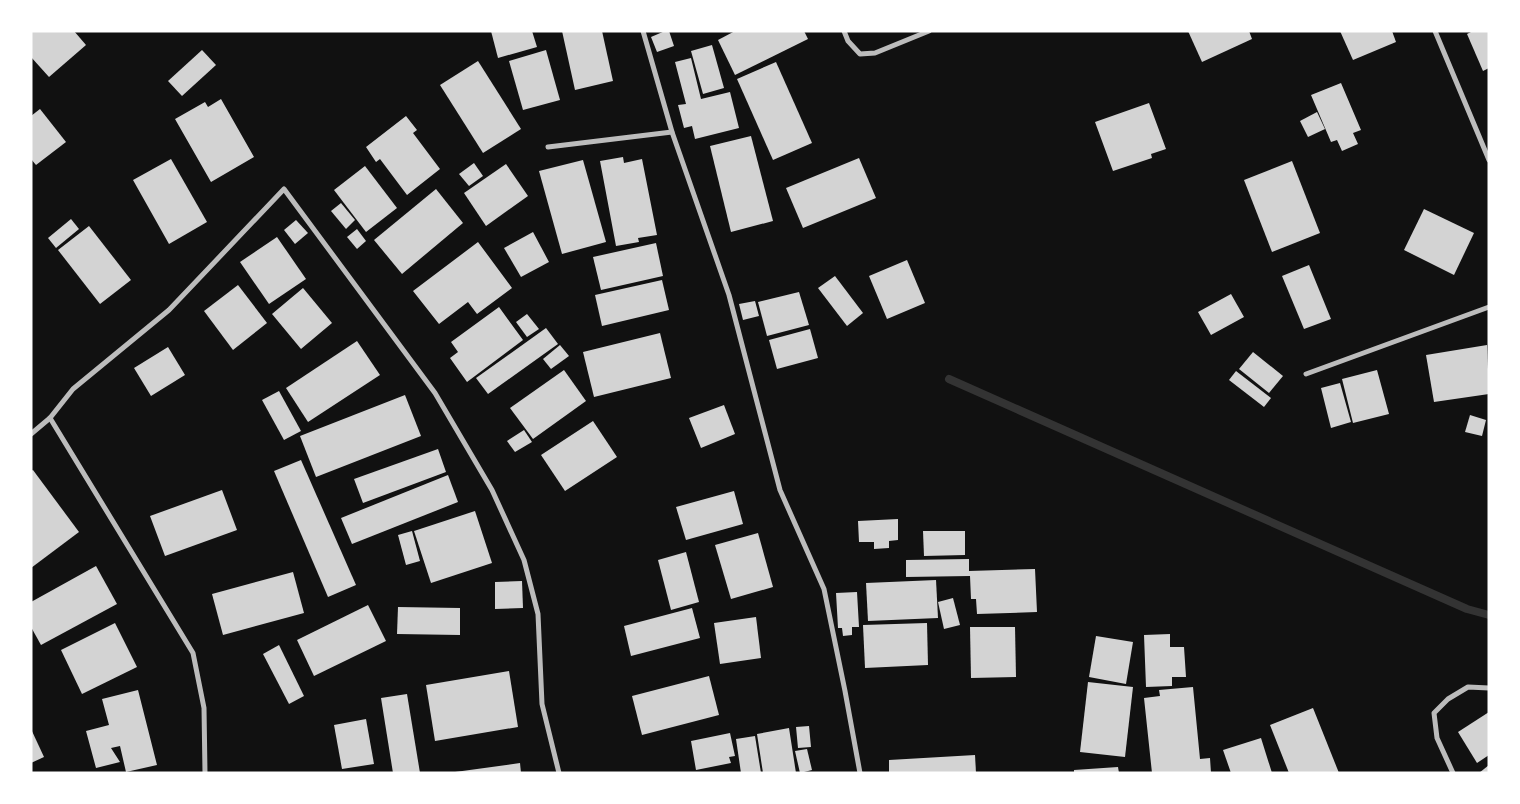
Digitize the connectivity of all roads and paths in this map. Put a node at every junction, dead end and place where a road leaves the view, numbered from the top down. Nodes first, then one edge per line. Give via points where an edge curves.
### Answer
1 (643, 31) edge
2 (844, 31) edge
3 (929, 31) edge
4 (1435, 31) edge
5 (672, 132) junction
6 (548, 147) dead end
7 (1489, 160) edge
8 (1489, 307) edge
9 (1306, 374) dead end
10 (50, 418) junction
11 (31, 434) edge
12 (1489, 688) edge
13 (205, 773) edge
14 (559, 773) edge
15 (860, 773) edge
16 (1453, 773) edge

1 - 5 street
2 - 3 street via 860,54 876,53
4 - 7 street
5 - 6 street
5 - 15 street via 729,295 780,490 824,589
8 - 9 street
10 - 11 street
10 - 13 street via 193,653 204,708
10 - 14 street via 73,389 169,310 284,189 435,393 492,490 524,560 538,614 542,704
12 - 16 street via 1468,687 1448,699 1434,713 1437,738

